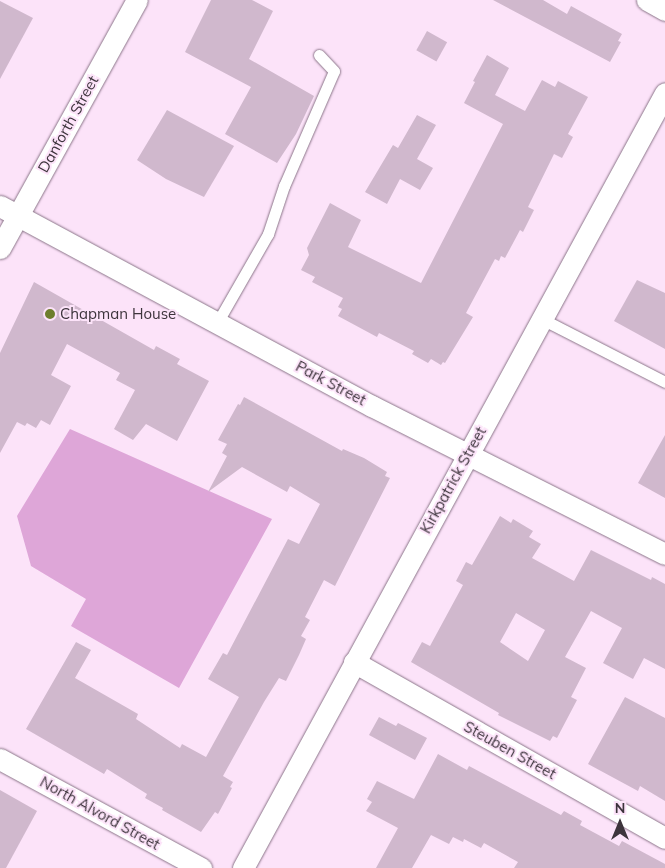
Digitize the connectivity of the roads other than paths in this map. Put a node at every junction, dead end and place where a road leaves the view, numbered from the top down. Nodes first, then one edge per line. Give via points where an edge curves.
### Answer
1 (137, 0) edge
2 (647, 0) edge
3 (665, 10) edge
4 (319, 55) dead end
5 (665, 93) edge
6 (9, 211) edge
7 (0, 248) edge
8 (542, 319) junction
9 (217, 323) junction
10 (665, 382) edge
11 (467, 454) junction
12 (665, 554) edge
13 (354, 662) junction
14 (0, 759) edge
15 (665, 838) edge
16 (200, 868) edge
17 (243, 868) edge

1 - 6 street, Danforth Street
2 - 3 street
4 - 9 lane via 334,71 284,186 268,234
5 - 8 street, Kirkpatrick Street
6 - 7 street, Danforth Street
6 - 9 street, Park Street
8 - 10 lane
8 - 11 street, Kirkpatrick Street
9 - 11 street, Park Street
11 - 12 street, Park Street
11 - 13 street, Kirkpatrick Street
13 - 15 street, Steuben Street
13 - 17 street, Kirkpatrick Street
14 - 16 street, North Alvord Street

